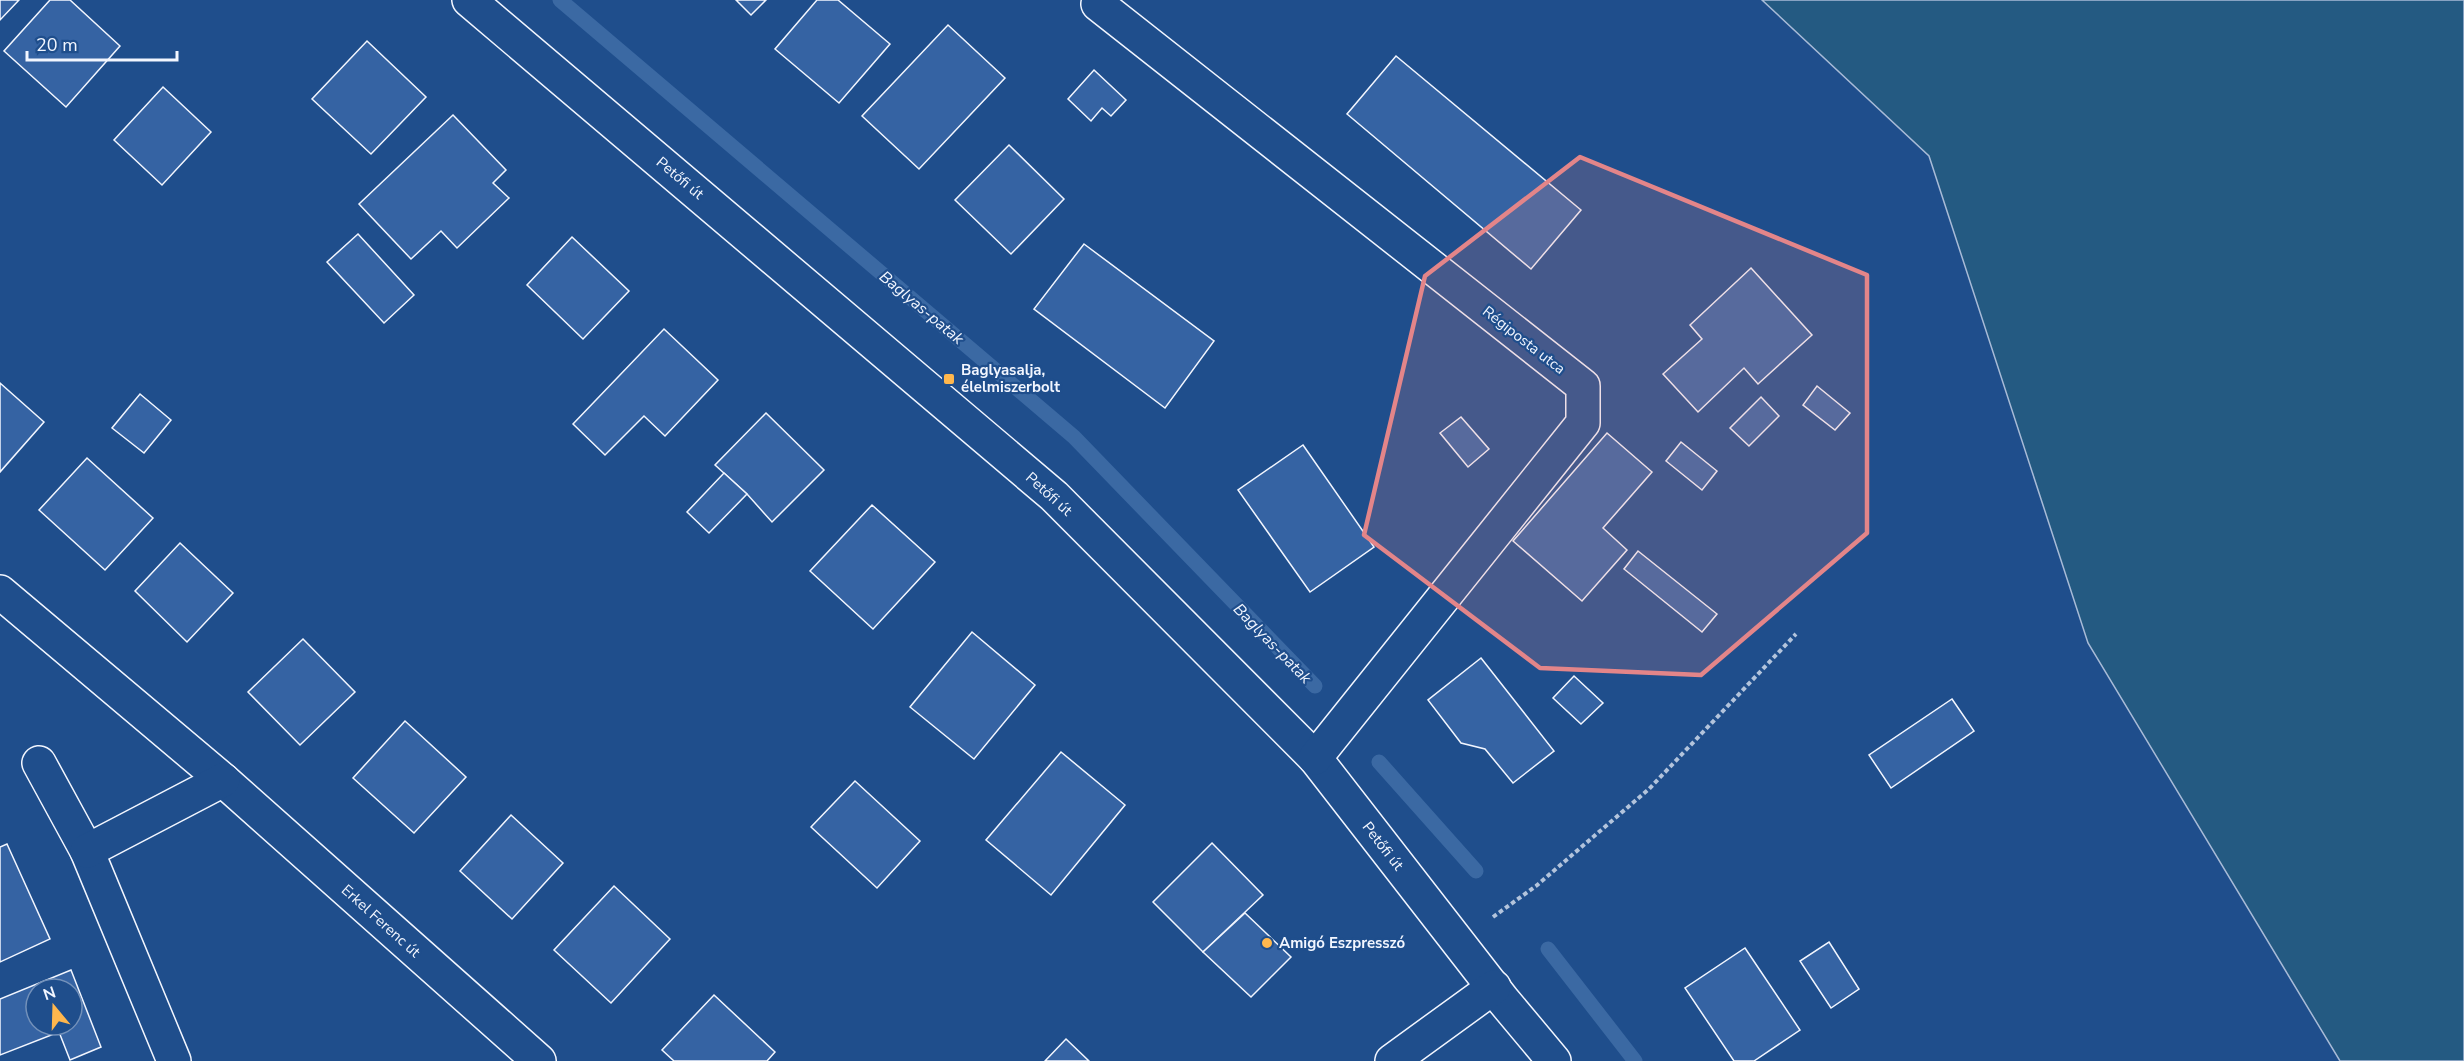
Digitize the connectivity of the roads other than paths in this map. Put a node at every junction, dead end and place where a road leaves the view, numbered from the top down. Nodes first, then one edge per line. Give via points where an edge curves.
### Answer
1 (469, 0) edge
2 (1098, 4) dead end
3 (0, 592) edge
4 (1315, 758) junction
5 (39, 763) dead end
6 (223, 780) junction
7 (87, 851) junction
8 (1494, 987) junction
9 (174, 1061) edge
10 (539, 1061) edge
11 (1392, 1061) edge
12 (1554, 1061) edge

1 - 4 street, Petőfi út via 1054,496
2 - 4 street, Régiposta utca via 1583,386 1583,423
3 - 6 street, Erkel Ferenc út
4 - 8 street, Petőfi út
5 - 7 street
6 - 7 street
6 - 10 street, Erkel Ferenc út
7 - 9 street
8 - 11 street
8 - 12 street, Petőfi út

